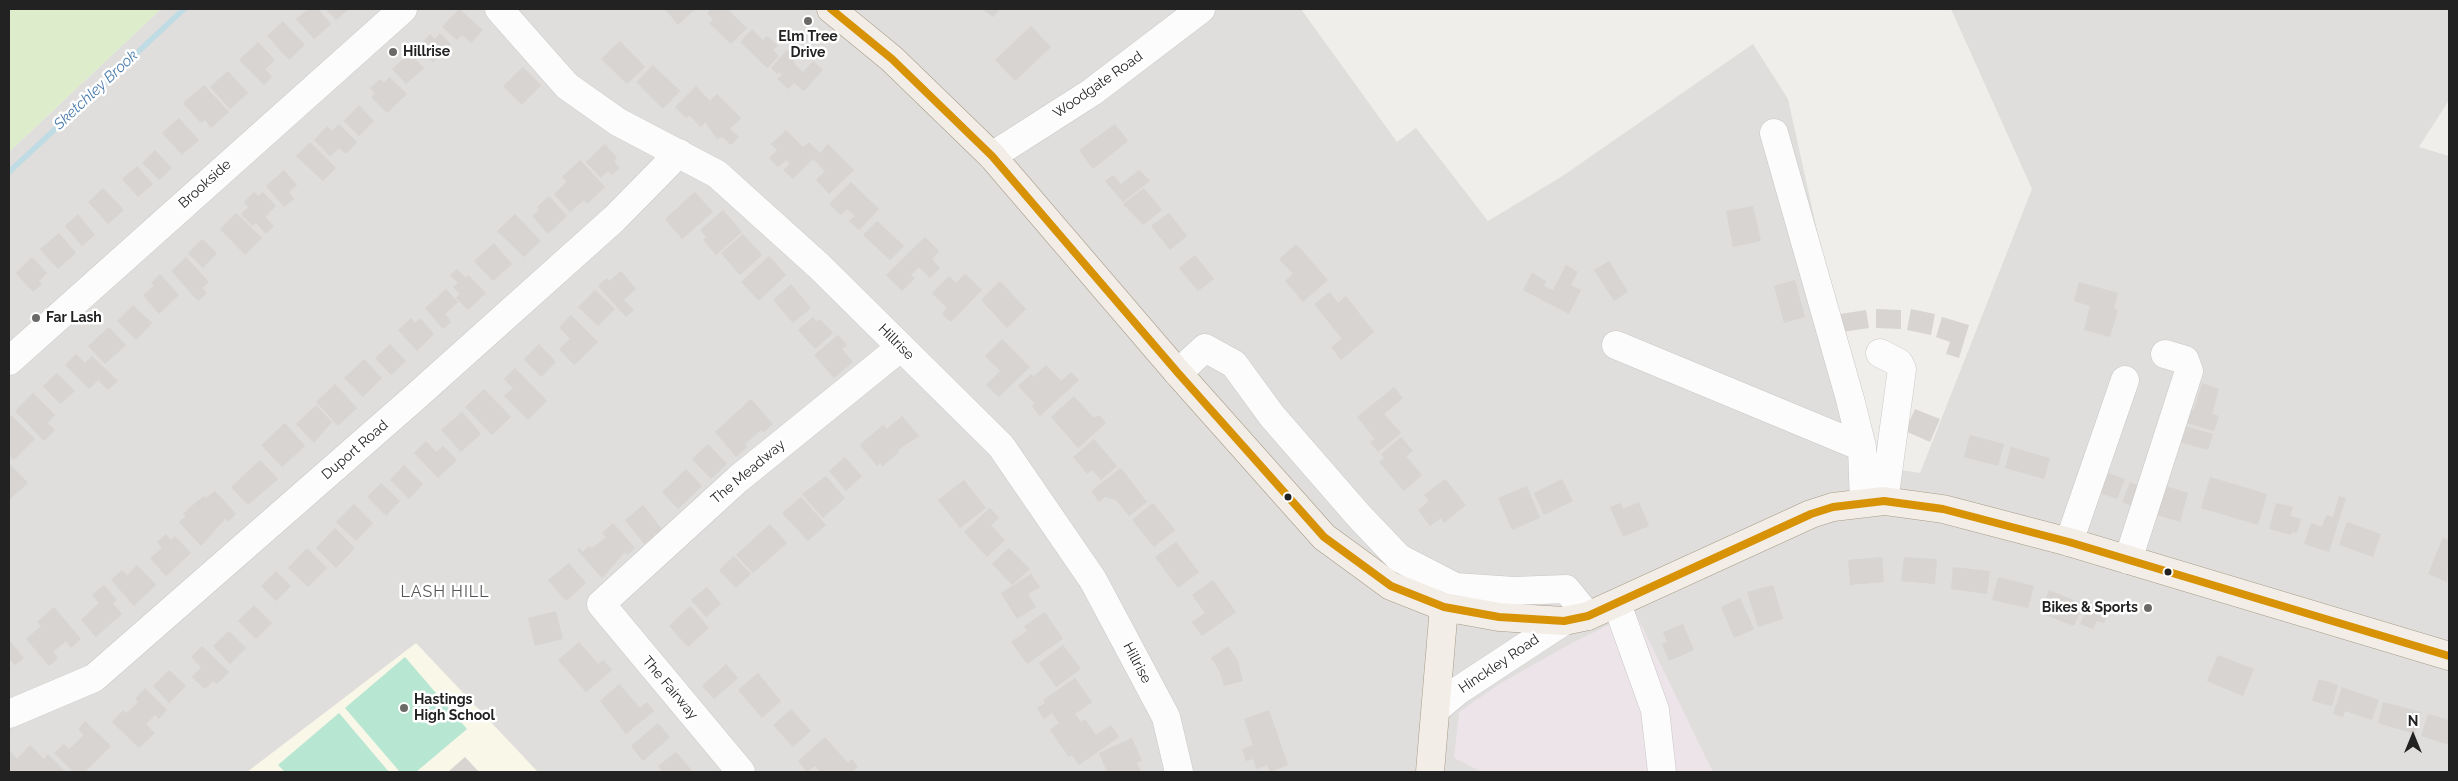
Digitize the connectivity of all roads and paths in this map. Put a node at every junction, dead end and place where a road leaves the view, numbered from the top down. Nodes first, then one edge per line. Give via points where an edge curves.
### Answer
1 (403, 9) edge
2 (499, 9) edge
3 (831, 9) edge
4 (1201, 9) edge
5 (1774, 133) dead end
6 (679, 153) junction
7 (992, 156) junction
8 (1616, 346) dead end
9 (901, 347) junction
10 (1880, 353) dead end
11 (2165, 354) dead end
12 (9, 361) edge
13 (1178, 372) junction
14 (2125, 380) dead end
15 (1862, 448) junction
16 (1874, 501) junction
17 (2069, 542) junction
18 (2128, 560) junction
19 (601, 604) joint
20 (1616, 604) junction
21 (1444, 608) junction
22 (1576, 619) junction
23 (2449, 656) edge
24 (1436, 709) junction
25 (9, 714) edge
26 (741, 772) edge
27 (1179, 772) edge
28 (1430, 772) edge
29 (1662, 772) edge

1 - 12 street, Brookside
2 - 6 street, Hillrise via 567,86 618,122
3 - 7 main road via 892,59
4 - 7 street, Woodgate Road via 1092,92
5 - 15 street
6 - 9 street, Hillrise via 718,174 819,266
6 - 25 street, Duport Road via 614,219 94,678
7 - 13 main road
8 - 15 street
9 - 19 street, The Meadway via 738,479
9 - 27 street, Hillrise via 1001,446 1093,580 1166,717
10 - 16 street via 1899,363 1902,369
11 - 18 street via 2185,360 2189,371
13 - 21 main road via 1324,537 1391,586
13 - 22 street via 1205,348 1234,364 1272,416 1399,558 1455,587 1514,591 1566,589
14 - 17 street
15 - 16 street
16 - 17 main road via 1943,509
16 - 20 main road via 1811,514
17 - 18 main road
18 - 23 main road
19 - 26 street, The Fairway
20 - 22 main road
20 - 29 street via 1655,710
21 - 22 main road via 1499,617
21 - 24 main road, Hinckley Road
22 - 24 street, Hinckley Road via 1459,690
24 - 28 main road, Hinckley Road

